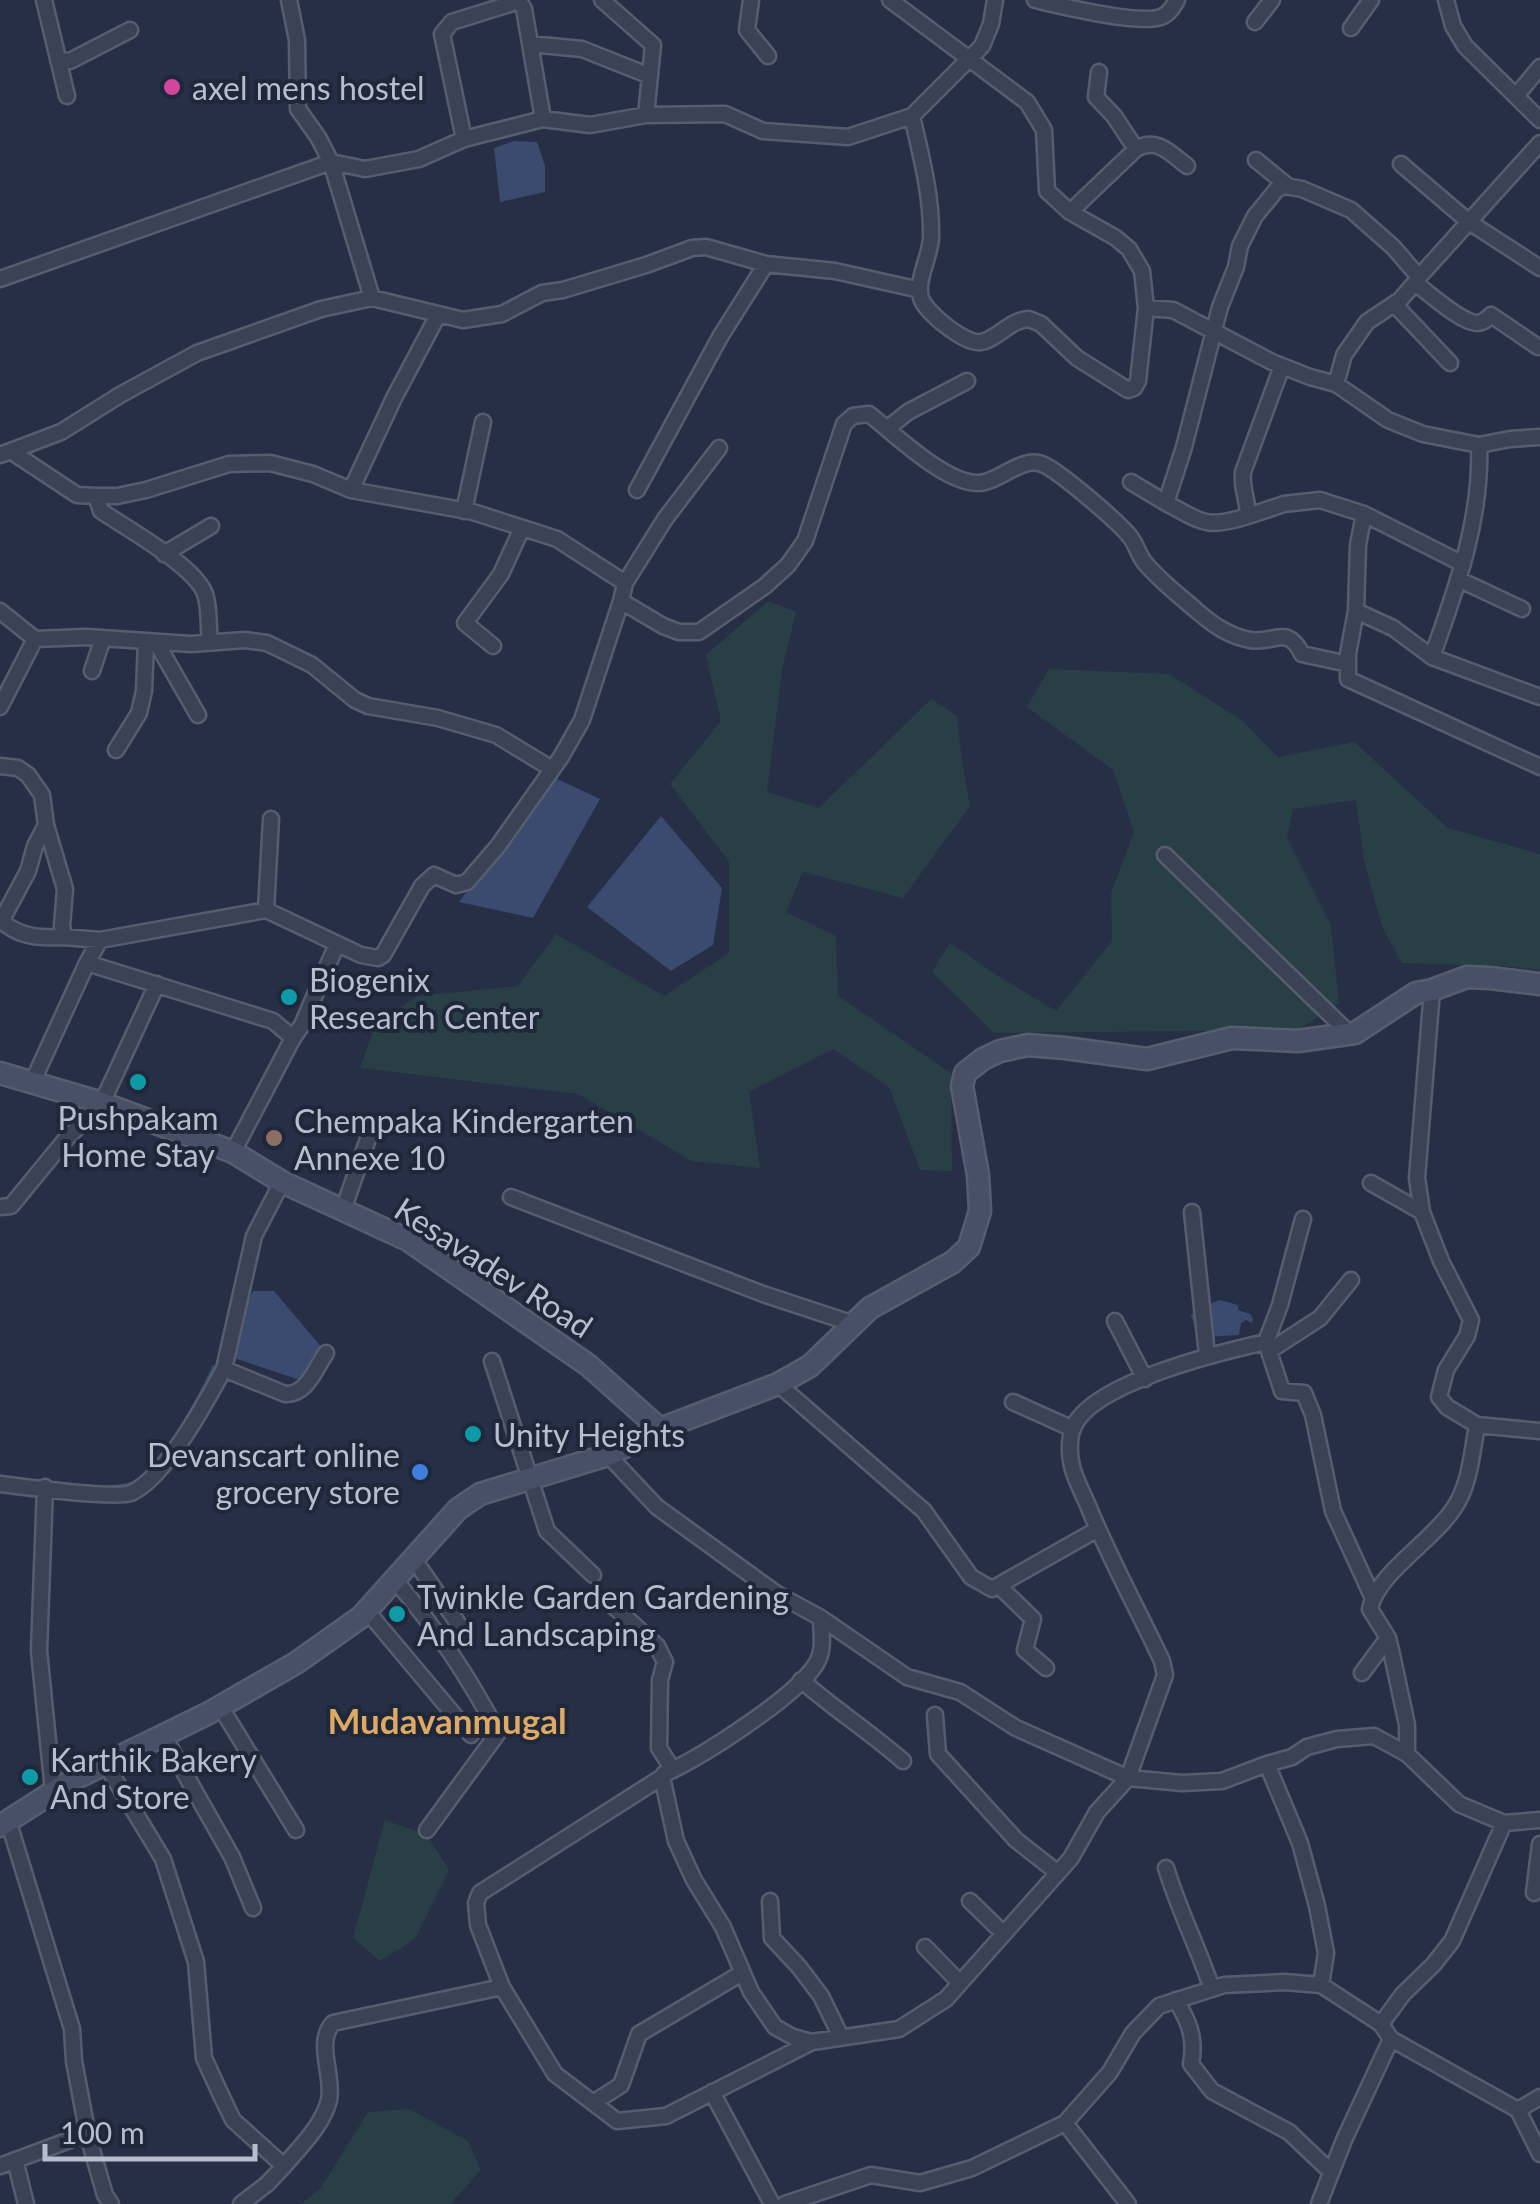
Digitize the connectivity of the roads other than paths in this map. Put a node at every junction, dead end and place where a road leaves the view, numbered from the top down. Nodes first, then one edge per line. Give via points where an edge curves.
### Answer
1 (44, 0) edge
2 (289, 0) edge
3 (602, 0) edge
4 (752, 0) edge
5 (890, 0) edge
6 (995, 0) edge
7 (1034, 0) edge
8 (1177, 0) edge
9 (1272, 0) edge
10 (1372, 0) edge
11 (1446, 0) edge
12 (524, 2) edge
13 (1255, 22) dead end
14 (1351, 28) dead end
15 (130, 30) dead end
16 (530, 44) junction
17 (768, 56) dead end
18 (971, 58) junction
19 (58, 60) junction
20 (1540, 68) edge
21 (1099, 72) dead end
22 (650, 76) junction
23 (66, 96) dead end
24 (1516, 96) junction
25 (646, 115) junction
26 (912, 116) junction
27 (543, 119) junction
28 (1540, 120) edge
29 (464, 140) junction
30 (1540, 143) edge
31 (1136, 149) junction
32 (1256, 160) dead end
33 (331, 162) junction
34 (1401, 164) dead end
35 (1187, 166) dead end
36 (1289, 187) junction
37 (1070, 212) junction
38 (1469, 222) junction
39 (766, 264) junction
40 (1540, 268) edge
41 (0, 280) edge
42 (1417, 280) junction
43 (920, 290) junction
44 (372, 298) junction
45 (1394, 304) junction
46 (1146, 308) junction
47 (438, 315) junction
48 (1215, 332) junction
49 (1538, 347) edge
50 (1450, 363) dead end
51 (1282, 366) junction
52 (967, 381) dead end
53 (1336, 384) junction
54 (483, 422) dead end
55 (888, 428) junction
56 (1540, 438) edge
57 (1479, 445) junction
58 (719, 448) dead end
59 (6, 453) edge
60 (1131, 482) dead end
61 (352, 490) junction
62 (637, 490) dead end
63 (96, 496) junction
64 (1166, 503) junction
65 (464, 511) junction
66 (1364, 514) junction
67 (1248, 516) junction
68 (210, 526) dead end
69 (522, 528) junction
70 (164, 554) junction
71 (1461, 571) junction
72 (625, 583) junction
73 (620, 601) junction
74 (1522, 609) dead end
75 (0, 611) edge
76 (1356, 611) junction
77 (35, 638) junction
78 (103, 638) junction
79 (151, 641) junction
80 (210, 642) junction
81 (493, 646) dead end
82 (1432, 657) junction
83 (1348, 664) junction
84 (92, 671) dead end
85 (1540, 697) edge
86 (0, 707) edge
87 (198, 715) dead end
88 (116, 750) dead end
89 (0, 766) edge
90 (1540, 768) edge
91 (552, 769) junction
92 (272, 819) dead end
93 (46, 824) junction
94 (1165, 855) dead end
95 (266, 910) junction
96 (64, 937) junction
97 (100, 940) junction
98 (337, 944) junction
99 (87, 963) junction
100 (156, 984) junction
101 (1540, 984) edge
102 (1432, 990) junction
103 (1349, 1034) junction
104 (294, 1038) junction
105 (0, 1072) edge
106 (32, 1082) junction
107 (102, 1103) junction
108 (370, 1136) dead end
109 (233, 1152) junction
110 (282, 1182) junction
111 (1371, 1183) dead end
112 (511, 1197) dead end
113 (5, 1207) edge
114 (343, 1210) junction
115 (1192, 1212) dead end
116 (1422, 1212) junction
117 (1303, 1219) dead end
118 (0, 1221) edge
119 (1350, 1280) dead end
120 (1114, 1321) dead end
121 (854, 1324) junction
122 (1267, 1347) junction
123 (326, 1352) dead end
124 (1207, 1355) junction
125 (492, 1361) dead end
126 (224, 1370) junction
127 (1145, 1379) junction
128 (778, 1384) junction
129 (1013, 1402) dead end
130 (1477, 1425) junction
131 (660, 1429) junction
132 (1072, 1429) junction
133 (1540, 1431) edge
134 (608, 1455) junction
135 (529, 1478) junction
136 (0, 1484) edge
137 (45, 1488) junction
138 (1098, 1530) junction
139 (413, 1558) junction
140 (593, 1575) dead end
141 (394, 1580) junction
142 (999, 1586) junction
143 (1372, 1596) junction
144 (608, 1601) dead end
145 (367, 1611) junction
146 (821, 1618) junction
147 (466, 1634) dead end
148 (1388, 1638) junction
149 (1046, 1668) dead end
150 (1362, 1673) dead end
151 (801, 1680) junction
152 (220, 1706) junction
153 (935, 1716) dead end
154 (163, 1735) junction
155 (471, 1735) dead end
156 (1407, 1754) junction
157 (903, 1761) dead end
158 (106, 1763) junction
159 (1267, 1764) junction
160 (668, 1773) junction
161 (1128, 1778) junction
162 (54, 1791) junction
163 (1540, 1820) edge
164 (1504, 1822) junction
165 (4, 1823) edge
166 (296, 1830) dead end
167 (427, 1830) dead end
168 (1540, 1844) edge
169 (1166, 1868) dead end
170 (1058, 1873) junction
171 (1534, 1892) dead end
172 (770, 1901) dead end
173 (970, 1901) dead end
174 (253, 1908) dead end
175 (1004, 1934) junction
176 (925, 1947) dead end
177 (742, 1973) junction
178 (960, 1983) junction
179 (1321, 1984) junction
180 (502, 1988) junction
181 (1212, 1988) junction
182 (1176, 2000) junction
183 (1380, 2024) junction
184 (841, 2038) junction
185 (1391, 2040) junction
186 (812, 2042) junction
187 (712, 2092) junction
188 (1540, 2098) edge
189 (593, 2103) junction
190 (1518, 2110) junction
191 (1065, 2124) junction
192 (88, 2136) junction
193 (1540, 2154) edge
194 (7, 2163) edge
195 (284, 2166) junction
196 (1331, 2172) junction
197 (26, 2204) edge
198 (111, 2204) edge
199 (242, 2204) edge
200 (772, 2204) edge
201 (785, 2204) edge
202 (1128, 2204) edge
203 (1319, 2204) edge

1 - 19 street
2 - 33 street via 298,108
3 - 22 street via 653,45
4 - 17 street via 747,30
5 - 18 street
6 - 18 street via 992,24
7 - 8 street via 1145,18 1160,18
9 - 13 street
10 - 14 street
11 - 24 street via 1465,46
12 - 16 street
12 - 29 street via 452,22 442,34
15 - 19 street via 70,61
16 - 22 street via 582,50
16 - 27 street
18 - 26 street
18 - 37 street via 1027,102 1044,130 1047,191
19 - 23 street
20 - 24 street
21 - 31 street via 1096,98
22 - 25 street
24 - 28 street
25 - 26 street via 724,114 764,132 848,136
25 - 27 street via 590,125
26 - 43 street via 930,198 931,242
27 - 29 street
29 - 33 street via 419,159 365,169
30 - 38 street
31 - 35 street via 1160,145
31 - 37 street
32 - 36 street
33 - 41 street
33 - 44 street
34 - 38 street
36 - 42 street via 1351,210 1393,247
36 - 48 street via 1268,198 1240,246
37 - 46 street via 1129,249 1142,270
38 - 40 street
38 - 42 street
39 - 43 street
39 - 47 street via 692,248 542,292 502,314 463,320
39 - 62 street
42 - 45 street
42 - 49 street via 1456,313 1475,323 1491,315
43 - 46 street via 922,304 971,341 1029,319 1128,390 1138,381
44 - 47 street
44 - 59 street via 321,308 197,353 61,432
45 - 50 street
45 - 53 street via 1355,338
46 - 48 street via 1173,310
47 - 61 street
48 - 51 street
48 - 64 street
51 - 53 street
51 - 67 street via 1242,472
52 - 55 street
53 - 57 street via 1388,420
54 - 65 street
55 - 73 street via 869,414 849,418 805,541 765,586 699,632 663,626
55 - 83 street via 941,470 974,484 1032,462 1046,466 1110,516 1143,562 1214,626 1255,641 1289,638 1302,654
56 - 57 street
57 - 71 street via 1476,504
58 - 72 street
59 - 63 street via 76,495
60 - 64 street
61 - 63 street via 270,463 228,464 146,490
61 - 65 street
63 - 70 street via 100,511
64 - 67 street via 1208,525
65 - 69 street
66 - 67 street via 1320,500
66 - 71 street
66 - 76 street
68 - 70 street
69 - 72 street via 557,538
69 - 81 street via 501,574 465,622
70 - 80 street via 205,594
71 - 74 street
71 - 82 street
72 - 73 street
73 - 91 street via 582,720
75 - 77 street
76 - 82 street
76 - 83 street
77 - 78 street
77 - 86 street
78 - 79 street
78 - 84 street
79 - 80 street
79 - 87 street
79 - 88 street via 139,714
80 - 91 street via 267,643 312,664 368,706 496,735
82 - 85 street
83 - 90 street via 1348,679
89 - 93 street via 28,775 42,795
91 - 98 street via 467,882 456,885 434,875 422,886 383,955 371,958
92 - 95 street
93 - 96 street via 65,889
93 - 96 street via 4,923 26,935
94 - 103 street
95 - 97 street
95 - 98 street
96 - 97 street
97 - 99 street
98 - 104 street
99 - 100 street
99 - 106 street
100 - 104 street via 273,1021
100 - 107 street
101 - 102 street via 1467,977
102 - 103 street via 1416,992
102 - 116 street via 1417,1178
103 - 121 street via 1298,1042 1232,1038 1147,1059 1028,1045 983,1059 965,1073 962,1086 980,1211 969,1246
104 - 109 street
105 - 106 street, Kesavadev Road
106 - 107 street, Kesavadev Road
107 - 109 street, Kesavadev Road
107 - 113 street
108 - 114 street
109 - 110 street, Kesavadev Road
110 - 114 street, Kesavadev Road
110 - 126 street via 254,1236
111 - 116 street
112 - 121 street
113 - 118 street
114 - 131 street, Kesavadev Road via 408,1240 588,1364
115 - 124 street
116 - 130 street via 1471,1320 1439,1397
117 - 122 street
119 - 122 street via 1320,1318
120 - 127 street
121 - 128 street via 810,1366
122 - 124 street
122 - 143 street via 1282,1391 1304,1393 1333,1511
123 - 126 street via 296,1394
124 - 127 street
125 - 135 street
126 - 137 street via 190,1430 128,1495
127 - 132 street via 1106,1395
128 - 131 street
128 - 142 street via 924,1511 970,1577 992,1590
129 - 132 street
130 - 133 street
130 - 143 street via 1457,1506
131 - 134 street
132 - 138 street via 1072,1468
134 - 135 street
134 - 146 street via 657,1506
135 - 139 street via 458,1509
135 - 140 street via 547,1531
136 - 137 street
137 - 162 street via 39,1651
138 - 142 street
138 - 161 street via 1164,1675
139 - 141 street
139 - 147 street
141 - 145 street
141 - 167 street via 430,1621 498,1733
142 - 149 street via 1032,1620 1025,1650
143 - 148 street via 1370,1609
144 - 160 street via 657,1646 665,1662 659,1748
145 - 152 street via 296,1663
145 - 155 street
146 - 151 street via 822,1648
146 - 161 street via 907,1677 960,1692 1016,1728
148 - 150 street
148 - 156 street
151 - 157 street
151 - 160 street via 754,1719
152 - 154 street
152 - 166 street
153 - 170 street via 938,1754 1016,1840
154 - 158 street
154 - 174 street
156 - 159 street via 1374,1736 1307,1746
156 - 164 street via 1459,1804
158 - 162 street
158 - 195 street via 163,1860 196,1962 204,2058 233,2120
159 - 161 street via 1222,1781
159 - 179 street via 1300,1843 1316,1906 1326,1953
160 - 177 street via 676,1841
160 - 180 street via 480,1894 478,1925
161 - 170 street via 1096,1812
162 - 165 street
163 - 164 street
164 - 183 street via 1452,1941
165 - 192 street via 72,2029
168 - 171 street
169 - 181 street
170 - 175 street
172 - 184 street via 772,1938 822,1996
173 - 175 street
175 - 178 street
176 - 178 street
177 - 186 street via 775,2027
177 - 189 street via 639,2034 621,2086
178 - 184 street via 899,2028
179 - 181 street
179 - 183 street
180 - 189 street via 555,2074
180 - 195 street via 333,2023 325,2046 328,2105
181 - 182 street
182 - 191 street via 1133,2033
182 - 196 street via 1195,2046 1191,2064 1212,2091 1289,2132
183 - 185 street
184 - 186 street
185 - 190 street
185 - 196 street
186 - 187 street
187 - 189 street via 666,2116 617,2121
187 - 200 street
188 - 190 street
190 - 193 street
191 - 201 street via 972,2168 920,2183 872,2175
191 - 202 street
192 - 194 street
192 - 198 street
194 - 197 street
195 - 199 street
196 - 203 street

